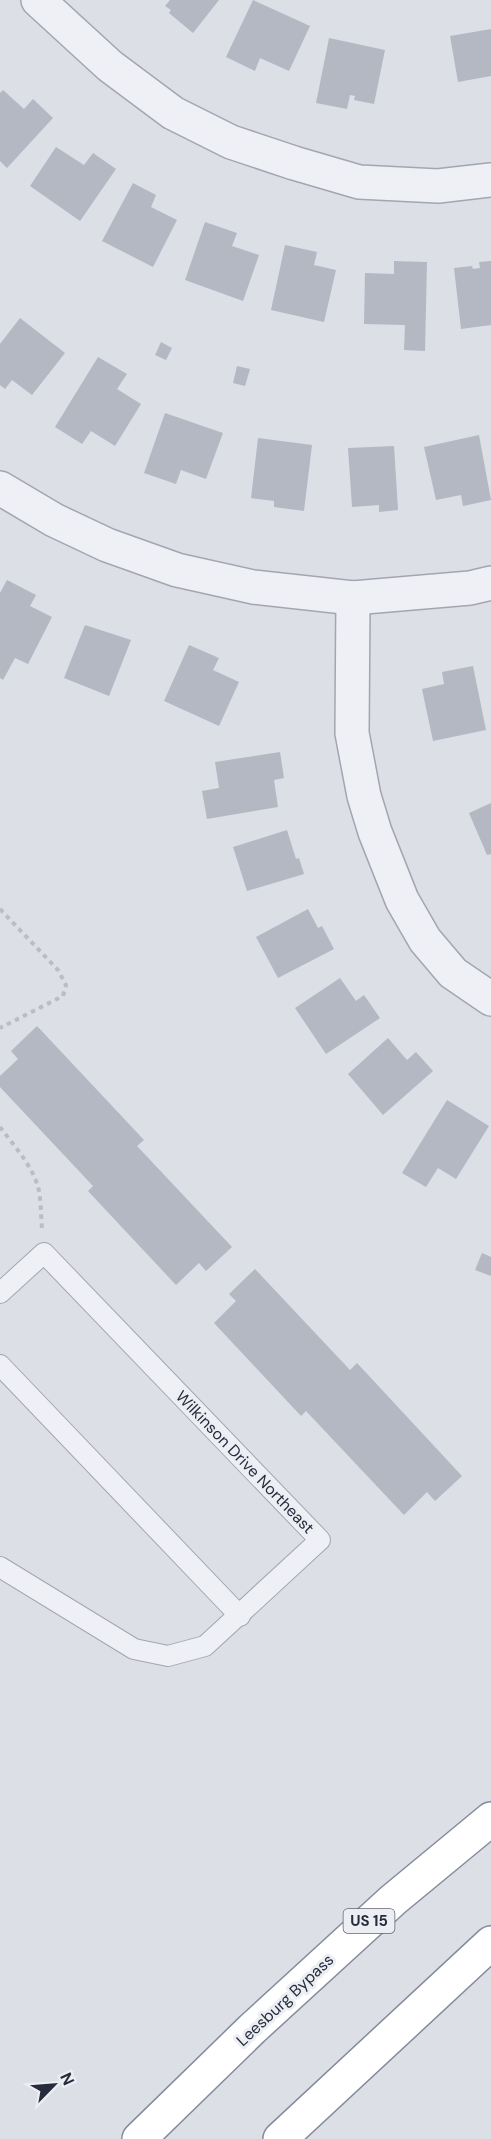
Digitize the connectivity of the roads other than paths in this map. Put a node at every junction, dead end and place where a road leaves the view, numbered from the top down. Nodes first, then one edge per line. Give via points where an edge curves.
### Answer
1 (38, 0) edge
2 (491, 180) edge
3 (0, 488) edge
4 (491, 583) edge
5 (353, 597) junction
6 (491, 999) edge
7 (0, 1293) edge
8 (0, 1365) edge
9 (0, 1567) edge
10 (240, 1616) junction
11 (491, 1819) edge
12 (491, 1944) edge
13 (139, 2139) edge
14 (280, 2139) edge

1 - 2 street via 110,66 172,113 231,142 358,182 438,186
3 - 5 street via 107,545 177,570 253,587
4 - 5 street
5 - 6 street via 352,733 375,832 402,900 425,940 453,973
7 - 10 lane, Wilkinson Drive Northeast via 44,1253 320,1540
8 - 10 lane
9 - 10 lane, Wilkinson Drive Northeast via 134,1649 168,1656 205,1646
11 - 13 highway, Leesburg Bypass / US 15 via 393,1900
12 - 14 highway

